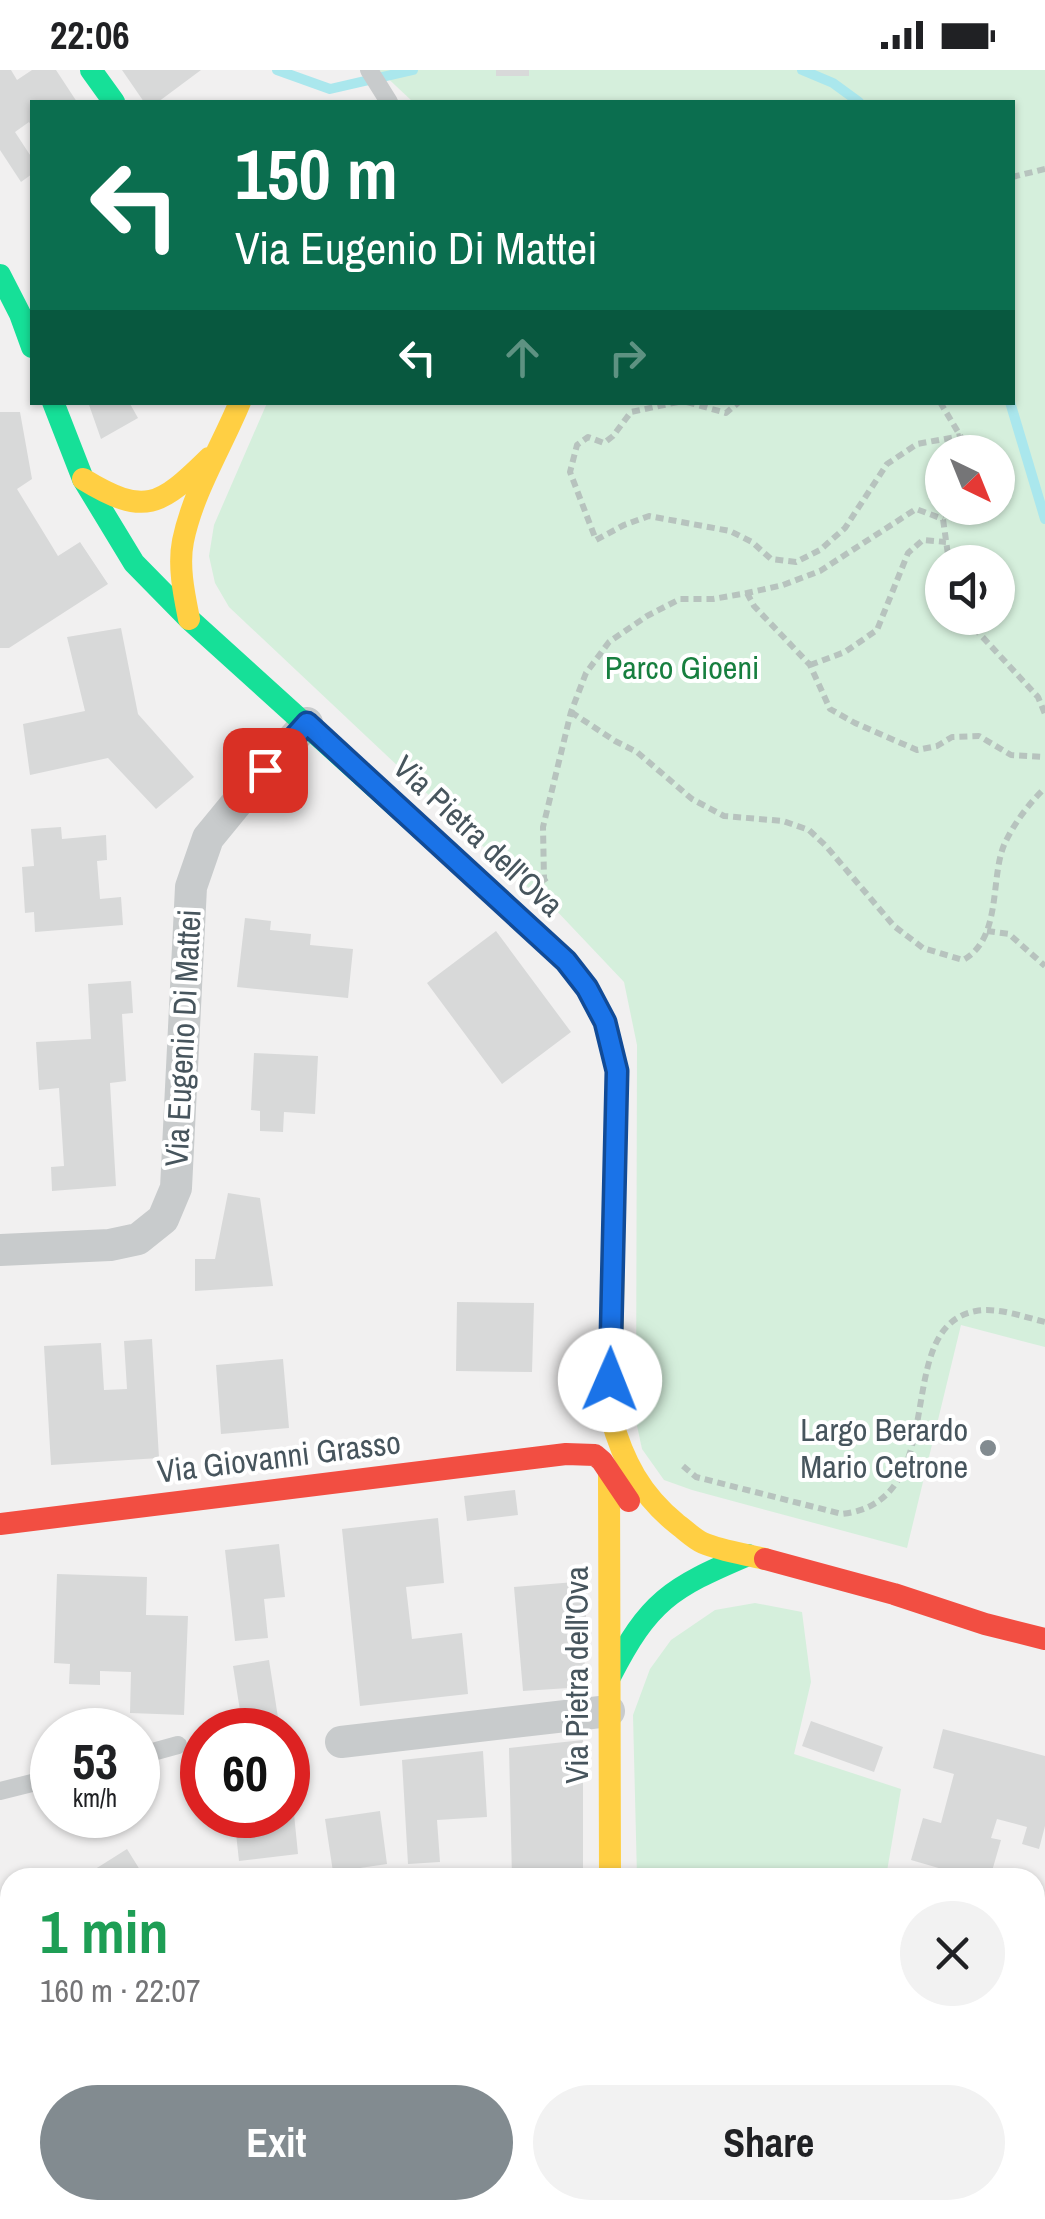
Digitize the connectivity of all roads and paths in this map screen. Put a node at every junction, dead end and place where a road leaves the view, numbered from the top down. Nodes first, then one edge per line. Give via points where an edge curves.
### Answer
1 (91, 70) edge
2 (369, 70) edge
3 (113, 100) edge
4 (388, 100) edge
5 (1045, 169) edge
6 (1015, 175) edge
7 (0, 275) edge
8 (30, 342) edge
9 (53, 405) edge
10 (239, 405) edge
11 (664, 405) edge
12 (698, 405) edge
13 (735, 405) edge
14 (942, 405) edge
15 (959, 435) edge
16 (925, 443) edge
17 (222, 445) junction
18 (83, 479) junction
19 (925, 512) edge
20 (944, 525) edge
21 (946, 542) junction
22 (946, 545) edge
23 (747, 593) junction
24 (190, 619) junction
25 (981, 635) edge
26 (810, 664) junction
27 (571, 712) junction
28 (1045, 714) edge
29 (307, 723) junction
30 (1045, 758) edge
31 (1045, 788) edge
32 (554, 890) dead end
33 (987, 932) junction
34 (1045, 966) edge
35 (0, 1250) edge
36 (1045, 1322) edge
37 (610, 1417) junction
38 (566, 1454) junction
39 (681, 1465) dead end
40 (609, 1473) junction
41 (0, 1524) edge
42 (748, 1555) junction
43 (720, 1566) junction
44 (985, 1624) junction
45 (1045, 1639) edge
46 (609, 1696) junction
47 (341, 1742) dead end
48 (178, 1745) dead end
49 (160, 1750) edge
50 (30, 1784) edge
51 (0, 1791) edge
52 (610, 1868) edge

1 - 3 main road
2 - 4 lane
5 - 6 path
7 - 8 main road
9 - 18 main road, Via Pietra dell'Ova
10 - 17 main road
11 - 16 path via 632,412 604,444 588,437 576,445 570,472 596,540 649,516 730,531 771,559 796,562 845,528 888,464
12 - 13 path via 726,413
14 - 15 path
17 - 18 main road via 163,500 139,504
17 - 24 main road via 196,495 182,544
18 - 24 main road, Via Pietra dell'Ova via 134,564
19 - 23 path via 916,509 820,570
20 - 21 path
21 - 22 path
21 - 26 path via 923,540 908,554 877,630 845,652
23 - 26 path
23 - 27 path via 680,599 647,616 609,642 586,673
24 - 29 main road, Via Pietra dell'Ova
25 - 28 path via 1038,697
26 - 30 path via 830,709 917,750 979,736 1011,756
27 - 32 path via 543,827 544,879
27 - 33 path via 724,816 809,830 894,926 924,948 963,960
29 - 35 street, Via Eugenio Di Mattei via 208,838 191,887 176,1188 164,1220 138,1240
29 - 37 main road, Via Pietra dell'Ova via 566,961 605,1022 617,1071
31 - 33 path via 1004,847
33 - 34 path via 1009,934
36 - 39 path via 976,1311 947,1326 933,1346 910,1455 893,1489 859,1512 842,1514 696,1477
37 - 38 main road via 594,1444
37 - 42 main road, Via Pietra dell'Ova via 632,1478 676,1525 701,1542
38 - 40 main road via 595,1456
38 - 41 main road, Via Giovanni Grasso
40 - 43 main road via 662,1538
40 - 46 main road, Via Pietra dell'Ova
42 - 43 main road
42 - 44 main road, Via Pietra dell'Ova
43 - 44 main road via 892,1614
43 - 46 main road via 657,1604 640,1624
44 - 45 main road
46 - 47 street
46 - 52 main road, Via Pietra dell'Ova
48 - 49 lane
50 - 51 lane

